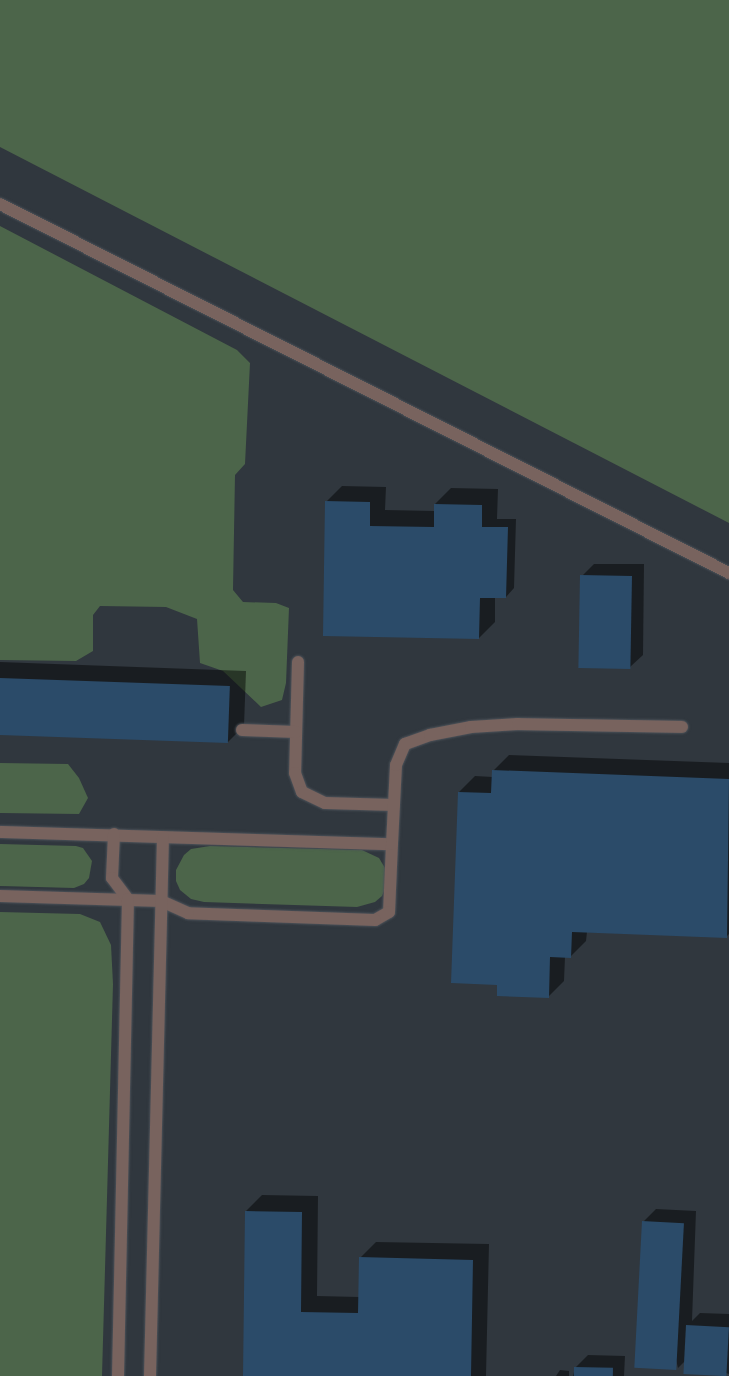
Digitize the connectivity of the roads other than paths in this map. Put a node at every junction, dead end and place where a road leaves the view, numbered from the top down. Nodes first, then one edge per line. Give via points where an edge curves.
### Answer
1 (0, 204) edge
2 (729, 574) edge
3 (298, 662) dead end
4 (682, 727) dead end
5 (242, 730) dead end
6 (296, 732) junction
7 (394, 805) junction
8 (0, 832) edge
9 (114, 834) junction
10 (164, 837) junction
11 (392, 844) junction
12 (0, 896) edge
13 (128, 899) junction
14 (161, 901) junction
15 (118, 1376) edge
16 (150, 1376) edge

1 - 2 lane
3 - 6 lane
4 - 7 lane via 518,724 471,727 430,735 405,744 396,765
5 - 6 lane
6 - 7 lane via 295,773 302,792 325,803
7 - 11 lane
8 - 9 lane
9 - 10 lane
9 - 13 lane via 112,878
10 - 11 lane
10 - 14 lane
11 - 14 lane via 389,912 376,920 188,913
12 - 13 lane
13 - 14 lane
13 - 15 lane
14 - 16 lane

